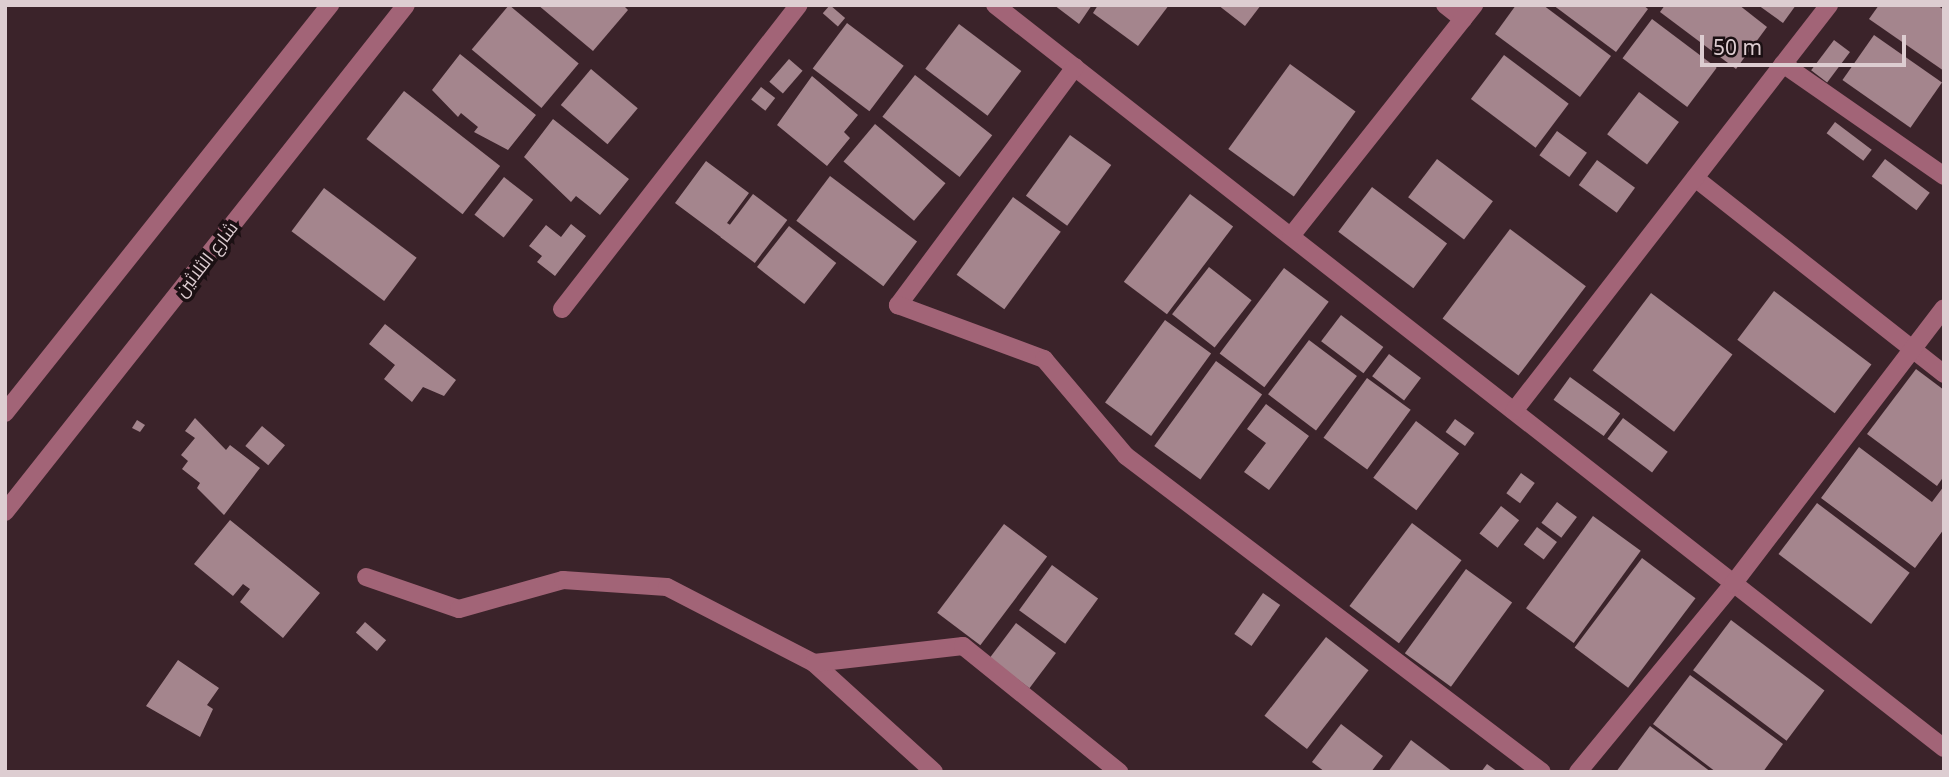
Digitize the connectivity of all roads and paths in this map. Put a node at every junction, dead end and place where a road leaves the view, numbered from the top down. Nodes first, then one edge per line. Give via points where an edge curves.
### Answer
1 (330, 5) edge
2 (406, 5) edge
3 (799, 5) edge
4 (995, 5) edge
5 (1445, 5) edge
6 (1829, 5) edge
7 (1469, 12) edge
8 (1783, 64) junction
9 (1075, 67) junction
10 (1944, 176) edge
11 (1695, 178) junction
12 (1291, 236) junction
13 (1944, 308) edge
14 (562, 309) dead end
15 (1912, 349) junction
16 (1944, 374) edge
17 (1514, 411) junction
18 (5, 413) edge
19 (5, 512) edge
20 (366, 577) dead end
21 (1733, 584) junction
22 (814, 663) junction
23 (1944, 748) edge
24 (934, 772) edge
25 (1119, 772) edge
26 (1542, 772) edge
27 (1578, 772) edge

1 - 18 street
2 - 19 street, شارع الثلاثين
3 - 14 street
4 - 9 street
5 - 7 street
6 - 8 street
7 - 12 street
8 - 10 street
8 - 11 street
9 - 12 street
9 - 26 street via 898,305 1044,359 1126,456
11 - 15 street
11 - 17 street
12 - 17 street
13 - 15 street
15 - 16 street
15 - 21 street
17 - 21 street
20 - 22 street via 459,609 562,580 667,587
21 - 23 street
21 - 27 street
22 - 24 street
22 - 25 street via 963,646

